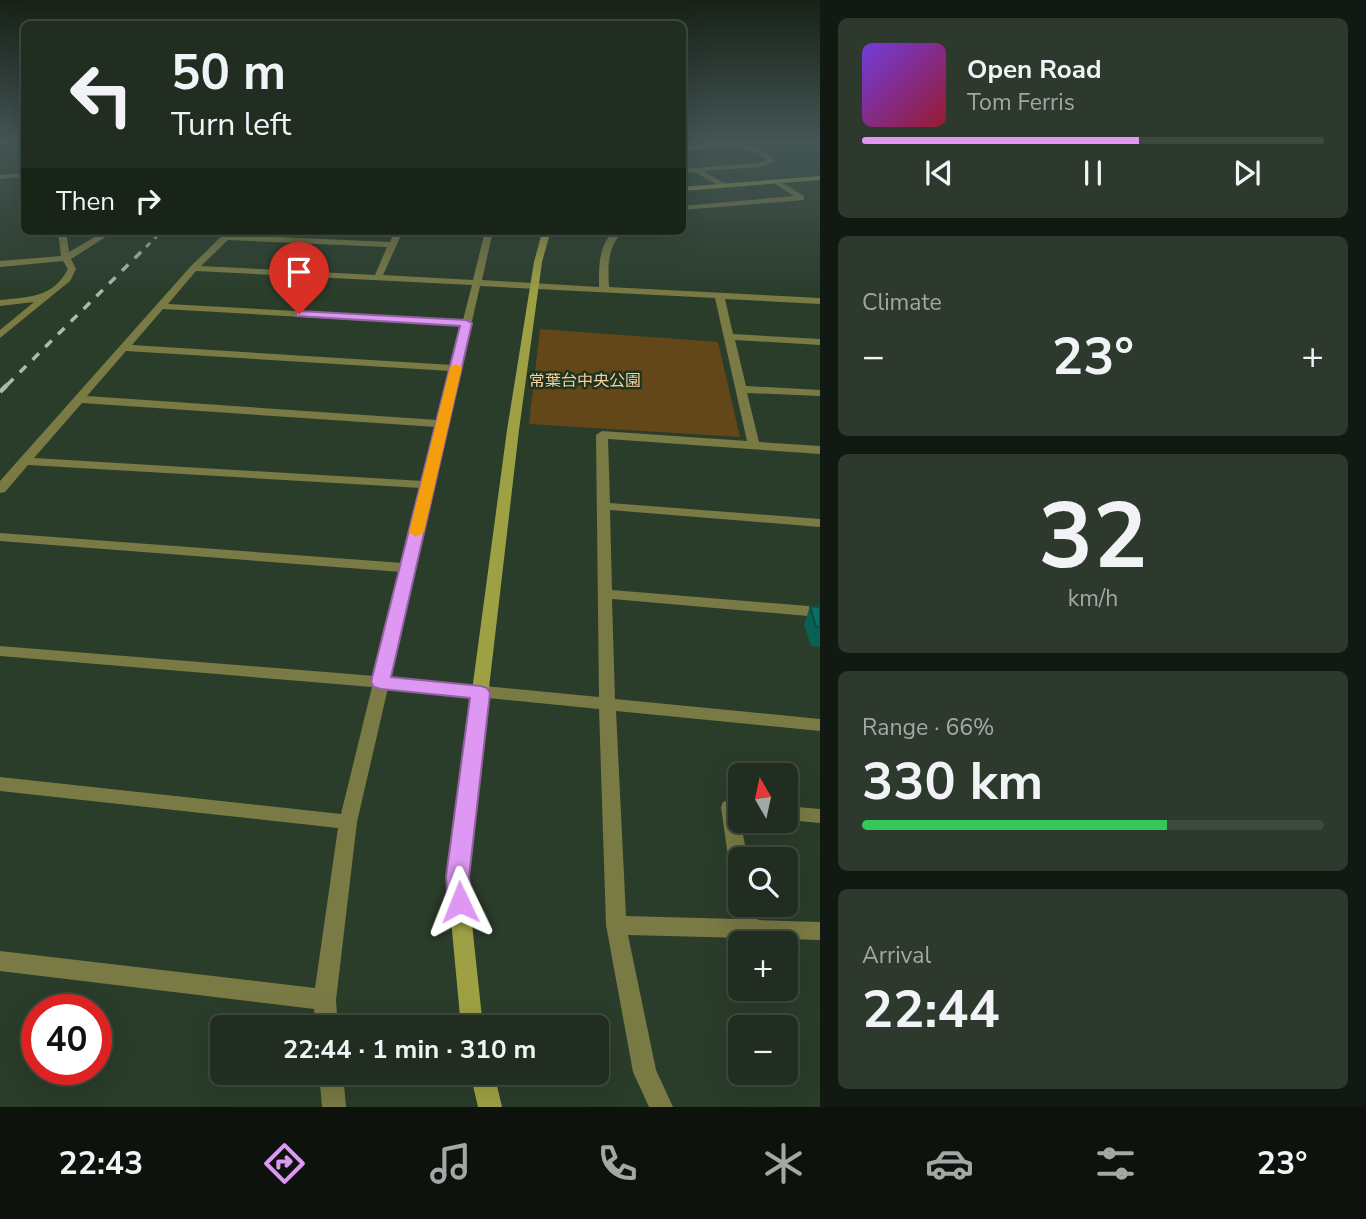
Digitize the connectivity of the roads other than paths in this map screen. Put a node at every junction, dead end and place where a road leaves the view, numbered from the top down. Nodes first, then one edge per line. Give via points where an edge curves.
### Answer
1 (793, 193) edge
2 (686, 208) edge
3 (63, 235) edge
4 (104, 235) edge
5 (228, 235) edge
6 (244, 235) edge
7 (397, 235) edge
8 (488, 235) edge
9 (546, 235) edge
10 (615, 235) edge
11 (393, 245) junction
12 (66, 258) junction
13 (0, 264) edge
14 (194, 268) junction
15 (378, 277) junction
16 (476, 282) junction
17 (536, 285) junction
18 (604, 289) junction
19 (719, 295) junction
20 (42, 298) junction
21 (820, 301) edge
22 (0, 303) edge
23 (160, 306) junction
24 (466, 323) junction
25 (0, 335) edge
26 (729, 337) junction
27 (820, 342) edge
28 (124, 348) junction
29 (455, 368) junction
30 (741, 389) junction
31 (820, 393) edge
32 (79, 399) junction
33 (442, 424) junction
34 (754, 445) junction
35 (820, 450) edge
36 (25, 460) junction
37 (427, 485) junction
38 (0, 489) edge
39 (603, 506) junction
40 (820, 523) edge
41 (0, 537) edge
42 (408, 568) junction
43 (605, 594) junction
44 (820, 612) edge
45 (0, 650) edge
46 (381, 682) junction
47 (481, 693) junction
48 (607, 706) junction
49 (820, 725) edge
50 (0, 784) edge
51 (798, 814) edge
52 (820, 817) edge
53 (348, 821) junction
54 (748, 917) edge
55 (616, 925) junction
56 (749, 929) junction
57 (820, 931) edge
58 (0, 961) edge
59 (325, 1000) junction
60 (326, 1015) edge
61 (471, 1015) edge
62 (332, 1085) edge
63 (485, 1085) edge
64 (334, 1107) edge
65 (490, 1107) edge
66 (661, 1107) edge

1 - 2 street via 801,198
3 - 12 street
4 - 12 street
5 - 14 street
6 - 11 street
7 - 11 street
8 - 16 street
9 - 17 street
10 - 18 street via 604,253
11 - 15 street
12 - 13 street
12 - 20 street via 72,269 67,279
14 - 15 street
14 - 23 street
15 - 16 street
16 - 17 street
16 - 24 street
17 - 18 street
17 - 47 street
18 - 19 street
19 - 21 street
19 - 26 street
20 - 22 street
20 - 25 street
23 - 24 street
23 - 28 street
24 - 29 street
26 - 27 street
26 - 30 street
28 - 29 street
28 - 32 street
29 - 33 street
30 - 31 street
30 - 34 street
32 - 33 street
32 - 36 street
33 - 37 street
34 - 35 street
34 - 39 street via 602,435
36 - 37 street
36 - 38 street
37 - 42 street
39 - 40 street
39 - 43 street
41 - 42 street
42 - 46 street
43 - 44 street
43 - 48 street
45 - 46 street
46 - 47 street
46 - 53 street
47 - 48 street
47 - 61 street via 457,877
48 - 49 street
48 - 55 street
50 - 53 street
51 - 52 street
53 - 59 street
54 - 56 street
55 - 56 street
55 - 66 street via 645,1072
56 - 57 street
58 - 59 street
59 - 60 street
62 - 64 street
63 - 65 street

